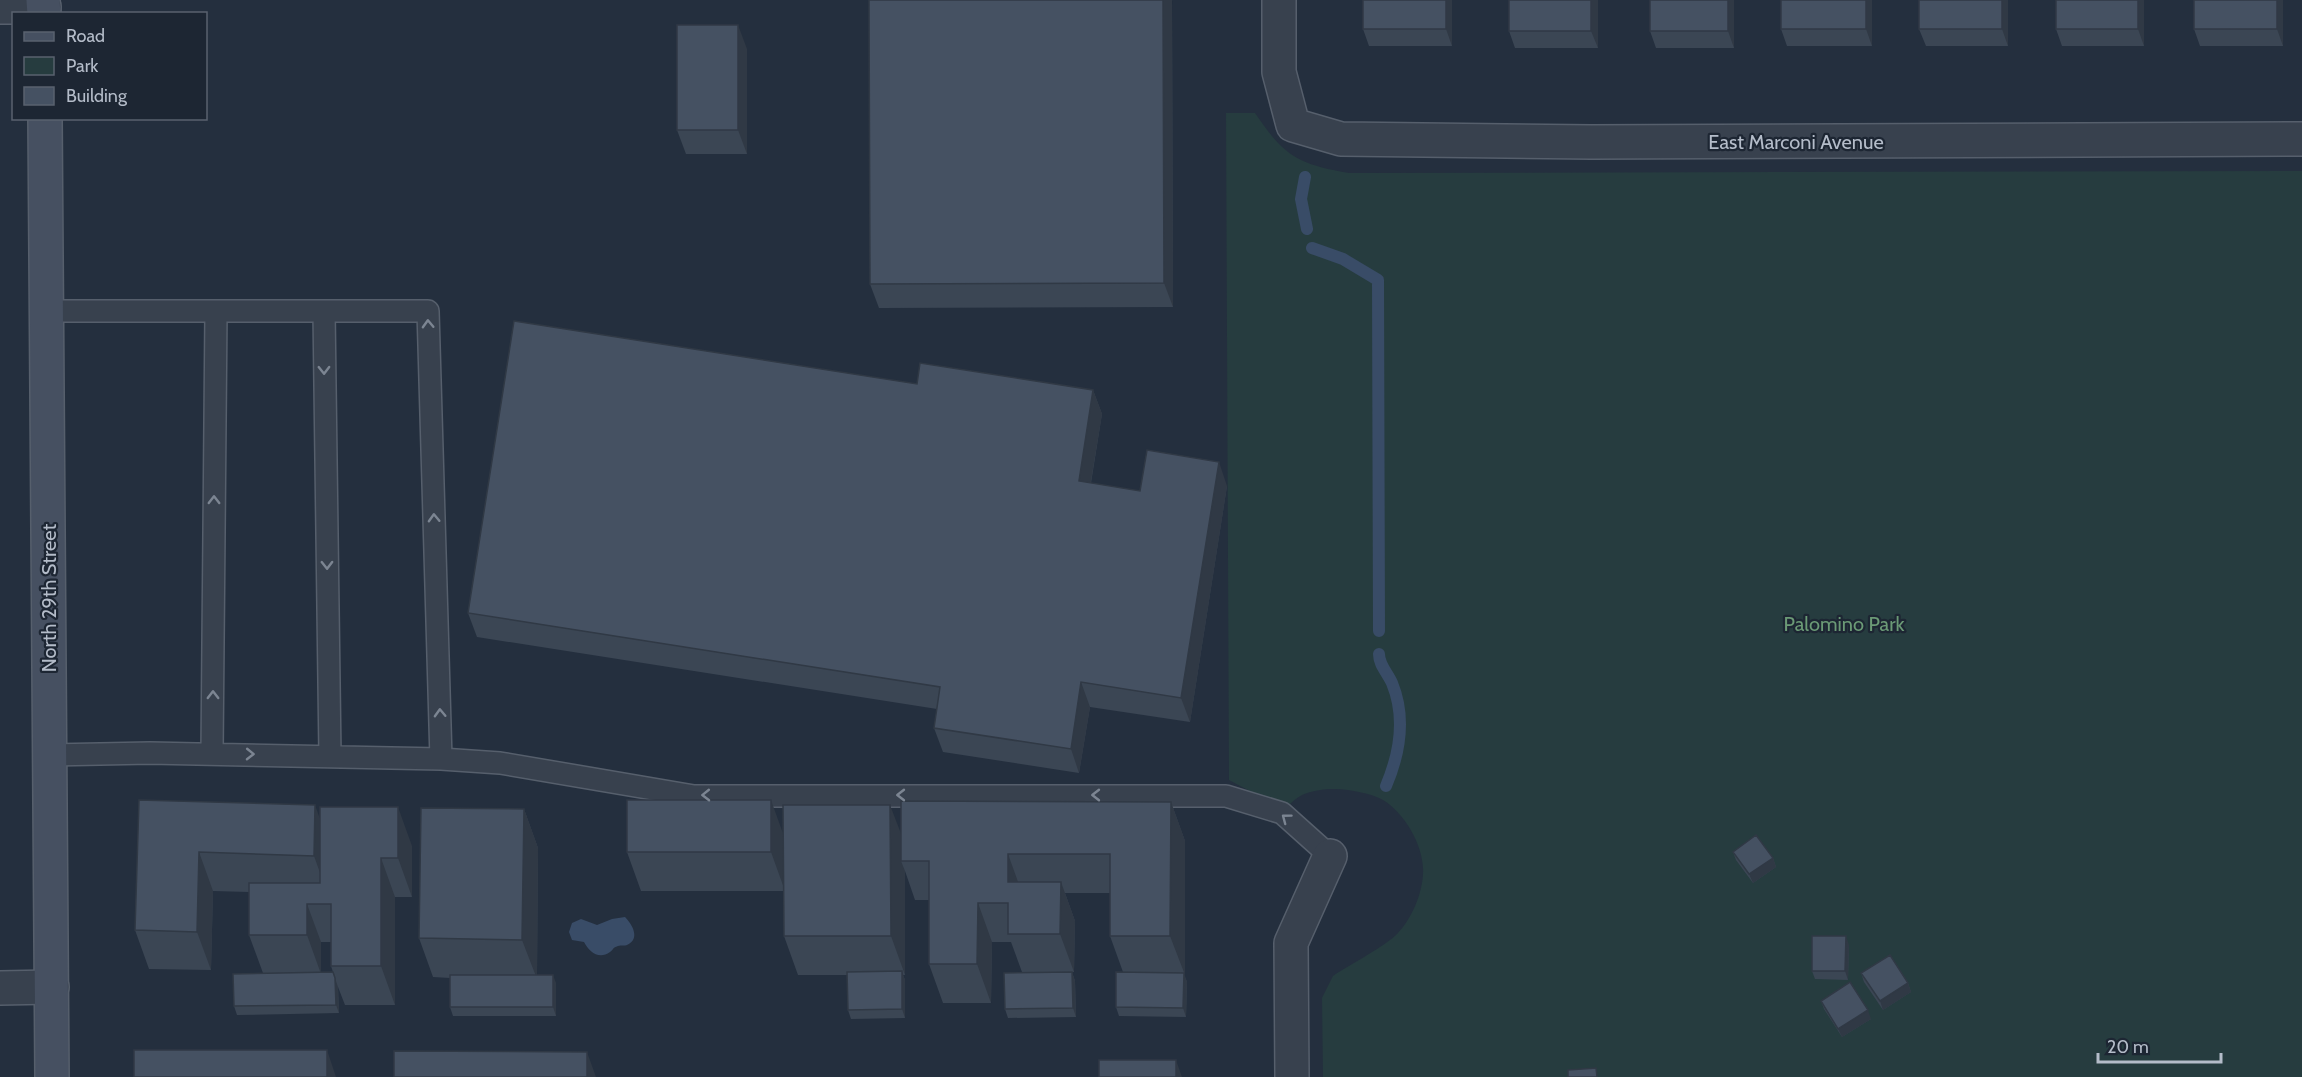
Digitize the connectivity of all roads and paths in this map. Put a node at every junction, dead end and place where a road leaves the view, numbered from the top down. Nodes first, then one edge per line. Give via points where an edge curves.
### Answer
1 (1279, 0) edge
2 (0, 7) edge
3 (44, 7) edge
4 (45, 120) edge
5 (2302, 139) edge
6 (47, 311) junction
7 (324, 311) junction
8 (216, 312) junction
9 (212, 753) junction
10 (50, 755) junction
11 (330, 756) junction
12 (441, 759) junction
13 (1330, 856) joint
14 (52, 987) junction
15 (0, 988) edge
16 (52, 1077) edge
17 (1292, 1077) edge

1 - 5 street, East Marconi Avenue via 1279,72 1293,125 1341,139
2 - 3 street
4 - 6 street, North 29th Street
6 - 8 lane
6 - 10 street, North 29th Street
7 - 8 lane
7 -> 11 lane
12 -> 7 lane via 428,311
9 -> 8 lane
9 - 10 lane
9 -> 11 lane
10 - 14 street, North 29th Street
11 - 12 lane
13 -> 12 lane via 1282,813 1226,796 694,796 500,764
13 - 17 street via 1291,943
14 - 15 street
14 - 16 street, North 29th Street

